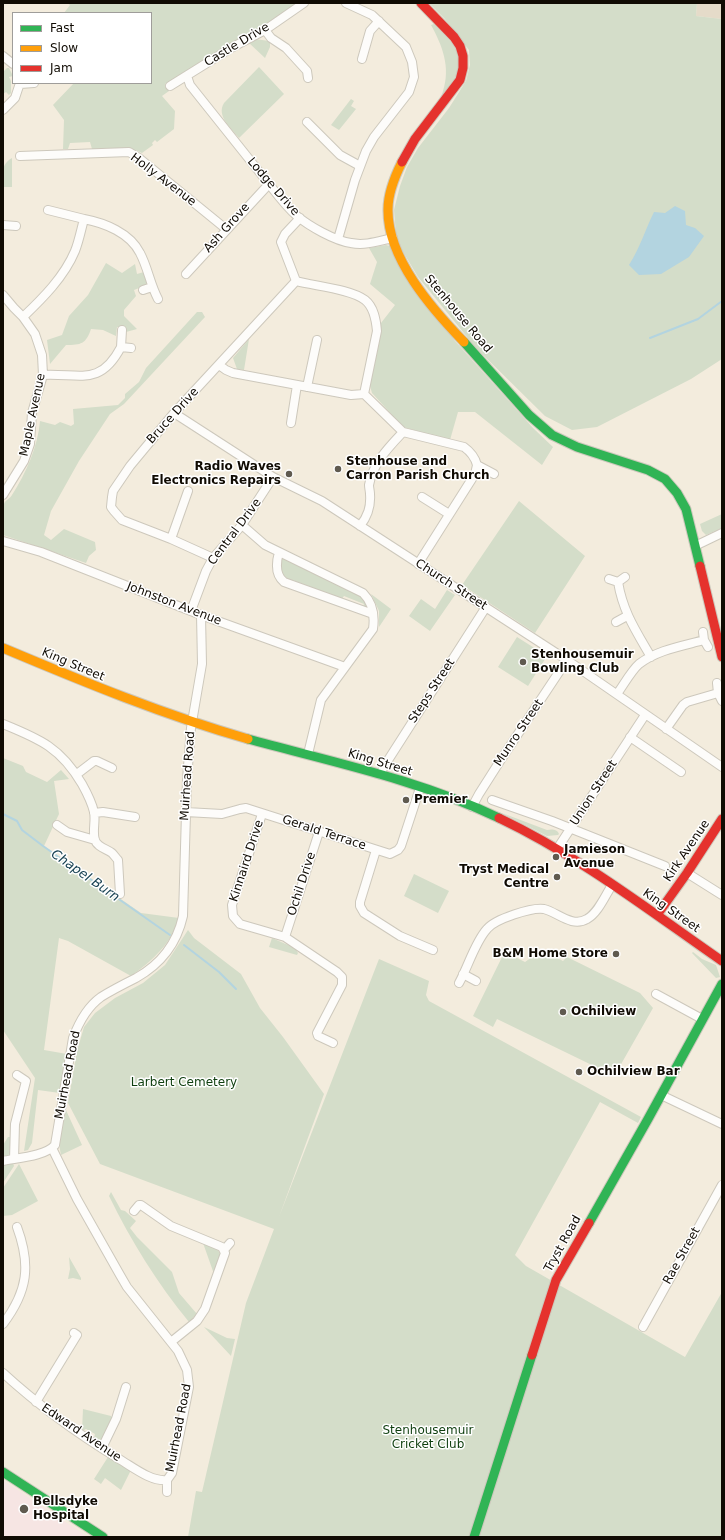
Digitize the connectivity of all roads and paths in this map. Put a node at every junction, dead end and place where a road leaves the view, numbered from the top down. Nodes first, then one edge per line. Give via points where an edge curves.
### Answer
1 (304, 3) edge
2 (346, 3) edge
3 (421, 3) edge
4 (379, 21) junction
5 (265, 30) junction
6 (3, 56) edge
7 (362, 59) dead end
8 (12, 63) edge
9 (187, 76) junction
10 (308, 78) dead end
11 (20, 84) edge
12 (170, 86) dead end
13 (3, 110) edge
14 (307, 122) dead end
15 (24, 153) dead end
16 (360, 166) junction
17 (269, 184) junction
18 (48, 210) dead end
19 (300, 218) junction
20 (84, 219) junction
21 (3, 225) edge
22 (16, 226) dead end
23 (226, 229) junction
24 (393, 238) junction
25 (338, 240) junction
26 (186, 274) dead end
27 (296, 281) junction
28 (152, 287) junction
29 (143, 290) dead end
30 (3, 295) edge
31 (158, 299) dead end
32 (23, 317) junction
33 (122, 330) dead end
34 (317, 340) dead end
35 (120, 347) junction
36 (131, 348) dead end
37 (219, 365) junction
38 (43, 375) junction
39 (297, 385) junction
40 (307, 387) junction
41 (364, 394) junction
42 (174, 413) junction
43 (291, 423) dead end
44 (403, 432) junction
45 (477, 465) junction
46 (494, 474) dead end
47 (273, 478) junction
48 (188, 491) dead end
49 (3, 495) edge
50 (422, 497) dead end
51 (449, 514) junction
52 (242, 525) junction
53 (360, 526) junction
54 (722, 533) edge
55 (172, 539) junction
56 (3, 541) edge
57 (695, 546) junction
58 (279, 552) junction
59 (213, 558) junction
60 (418, 564) junction
61 (625, 577) dead end
62 (609, 579) dead end
63 (618, 582) junction
64 (486, 607) junction
65 (191, 611) junction
66 (373, 614) junction
67 (201, 615) junction
68 (627, 616) junction
69 (616, 622) dead end
70 (705, 640) dead end
71 (721, 646) edge
72 (3, 648) edge
73 (651, 657) junction
74 (722, 657) edge
75 (567, 660) junction
76 (345, 666) junction
77 (717, 683) dead end
78 (718, 693) junction
79 (617, 694) junction
80 (722, 701) edge
81 (645, 715) junction
82 (192, 723) junction
83 (3, 724) edge
84 (666, 729) junction
85 (630, 738) junction
86 (308, 754) junction
87 (722, 767) edge
88 (112, 768) dead end
89 (681, 772) dead end
90 (76, 774) junction
91 (381, 775) junction
92 (420, 788) junction
93 (492, 800) dead end
94 (472, 807) junction
95 (186, 812) junction
96 (94, 813) junction
97 (262, 814) junction
98 (130, 816) dead end
99 (722, 819) edge
100 (57, 825) dead end
101 (571, 828) junction
102 (319, 832) junction
103 (95, 840) junction
104 (557, 849) junction
105 (376, 850) junction
106 (665, 866) dead end
107 (687, 873) junction
108 (612, 885) junction
109 (117, 890) dead end
110 (722, 894) edge
111 (657, 915) junction
112 (284, 937) junction
113 (433, 950) dead end
114 (722, 961) edge
115 (463, 974) junction
116 (476, 981) dead end
117 (459, 983) dead end
118 (721, 988) edge
119 (656, 994) dead end
120 (702, 1019) junction
121 (333, 1043) dead end
122 (16, 1075) dead end
123 (661, 1095) junction
124 (722, 1124) edge
125 (52, 1148) junction
126 (14, 1159) junction
127 (3, 1161) edge
128 (722, 1185) edge
129 (134, 1211) dead end
130 (17, 1227) dead end
131 (230, 1243) dead end
132 (224, 1250) junction
133 (4, 1321) edge
134 (643, 1327) dead end
135 (74, 1333) dead end
136 (171, 1342) junction
137 (3, 1373) edge
138 (126, 1387) dead end
139 (36, 1402) junction
140 (102, 1448) junction
141 (3, 1472) edge
142 (167, 1480) junction
143 (167, 1492) dead end
144 (103, 1537) edge
145 (474, 1537) edge

1 - 5 street, Castle Drive
2 - 4 street via 366,11
3 - 24 street, Stenhouse Road via 460,44 464,53 464,70 457,84 411,145 396,175 388,206
4 - 7 street via 370,31
4 - 16 street via 406,47 414,77 409,92 374,137
5 - 9 street, Castle Drive
5 - 10 street via 307,71
6 - 8 street
9 - 12 street, Castle Drive
9 - 17 street, Lodge Drive via 190,85
11 - 13 street via 15,98
14 - 16 street via 340,155
15 - 23 street, Holly Avenue via 129,152
16 - 25 street
17 - 19 street, Lodge Drive
17 - 23 street, Ash Grove
18 - 20 street
19 - 25 street, Lodge Drive
19 - 27 street via 281,242
20 - 28 street via 109,227 136,247 144,261
20 - 32 street via 75,251 69,262 48,293
21 - 22 street
23 - 26 street, Ash Grove
24 - 25 street, Lodge Drive via 363,244
24 - 57 street, Stenhouse Road via 420,290 459,337 544,428 575,446 645,469 666,480 682,501
27 - 37 street, Bruce Drive
27 - 41 street via 355,295 365,300 372,310 377,331
28 - 29 street
28 - 31 street
30 - 32 street, Maple Avenue
32 - 38 street, Maple Avenue via 38,342 42,355
33 - 35 street
34 - 40 street
35 - 36 street
35 - 38 street via 114,359 98,373 80,376
37 - 39 street via 233,373
37 - 42 street, Bruce Drive
38 - 49 street, Maple Avenue via 32,413 30,444 24,461
39 - 40 street
39 - 43 street
40 - 41 street via 351,395
41 - 44 street
42 - 47 street, Church Street
42 - 55 street, Bruce Drive via 130,466 113,491 111,503 122,520
44 - 45 street via 464,448 470,452
44 - 53 street via 380,457 371,477 368,516
45 - 46 street
45 - 51 street via 475,474
47 - 52 street, Central Drive
47 - 53 street, Church Street via 322,501
48 - 55 street
50 - 51 street
51 - 60 street
52 - 58 street via 257,539
52 - 59 street, Central Drive
53 - 60 street, Church Street
54 - 57 street
55 - 59 street, Bruce Drive
56 - 65 street, Johnston Avenue via 41,552
57 - 71 street, Stenhouse Road
58 - 66 street via 363,593 371,604
58 - 66 street via 277,574 284,582
59 - 65 street, Central Drive
60 - 64 street, Church Street
61 - 63 street
62 - 63 street
63 - 68 street
64 - 75 street, Church Street
64 - 91 street, Steps Street via 383,768
65 - 67 street, Johnston Avenue
66 - 76 street via 373,629
67 - 76 street, Johnston Avenue
67 - 82 street, Muirhead Road via 202,664
68 - 69 street
68 - 73 street
70 - 73 street
71 - 74 street, Stenhouse Road
72 - 82 street, King Street via 128,701
73 - 79 street via 639,664
75 - 79 street, Church Street
75 - 94 street, Munro Street
76 - 86 street via 321,700
77 - 78 street
78 - 80 street
78 - 84 street via 687,702
79 - 81 street, Church Street
81 - 84 street, Church Street
81 - 85 street, Union Street
82 - 86 street, King Street
82 - 95 street, Muirhead Road
83 - 90 street via 54,749
84 - 87 street, Church Street
85 - 89 street
85 - 101 street, Union Street
86 - 91 street, King Street
88 - 90 street via 97,761
90 - 96 street via 88,795
91 - 92 street, King Street
92 - 94 street, King Street
92 - 105 street, Gerald Terrace via 398,850 390,854
93 - 101 street
94 - 104 street, King Street
95 - 97 street, Gerald Terrace via 222,814 243,808
95 - 125 street, Muirhead Road via 183,916 180,929 170,949 155,964 138,977 100,998 85,1013 73,1038 56,1141
96 - 98 street
96 - 103 street
97 - 102 street, Gerald Terrace
97 - 112 street, Kinnaird Drive via 232,910 240,924
99 - 107 street, Kirk Avenue
100 - 103 street via 67,832
101 - 104 street, Union Street
101 - 106 street
102 - 105 street, Gerald Terrace
102 - 112 street, Ochil Drive
103 - 109 street via 118,860
104 - 108 street, King Street
105 - 113 street via 360,902 361,910 400,936
107 - 110 street
107 - 111 street, Kirk Avenue
108 - 111 street, King Street
108 - 115 street via 593,914 586,920 568,920 541,909 523,912 491,924
111 - 114 street, King Street
112 - 121 street, Kinnaird Drive via 342,977 342,985 318,1033 318,1036
115 - 116 street
115 - 117 street
118 - 120 street, Tryst Road
119 - 120 street
120 - 123 street, Tryst Road
122 - 126 street via 26,1081 15,1124
123 - 124 street
123 - 145 street, Tryst Road via 554,1285
125 - 126 street
125 - 136 street, Muirhead Road via 77,1199 127,1287
126 - 127 street
128 - 134 street, Rae Street
129 - 132 street via 141,1205 171,1226 217,1244
130 - 133 street via 25,1255 26,1278
131 - 132 street
132 - 136 street via 225,1257 205,1310
135 - 139 street via 77,1335
136 - 142 street, Muirhead Road via 187,1370 188,1387 172,1473
137 - 139 street, Edward Avenue
138 - 140 street via 116,1419
139 - 140 street, Edward Avenue
140 - 142 street, Edward Avenue via 148,1476 162,1481
141 - 144 street
142 - 143 street, Muirhead Road

